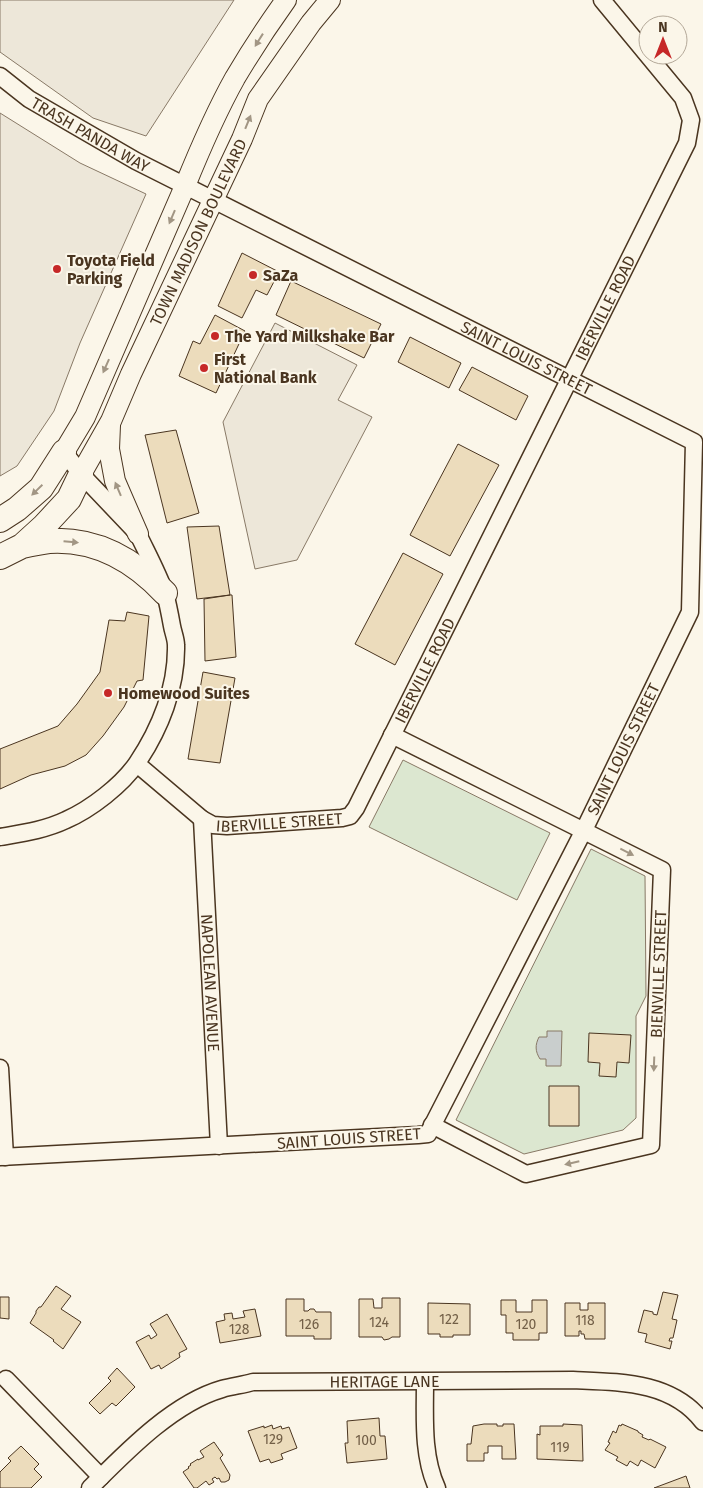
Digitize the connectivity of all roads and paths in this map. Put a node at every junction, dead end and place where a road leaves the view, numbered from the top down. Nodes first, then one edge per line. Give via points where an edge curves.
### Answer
1 (286, 0) edge
2 (330, 0) edge
3 (602, 0) edge
4 (0, 76) edge
5 (185, 186) junction
6 (213, 200) junction
7 (569, 380) junction
8 (111, 421) junction
9 (64, 452) junction
10 (81, 474) junction
11 (0, 520) edge
12 (138, 534) junction
13 (22, 546) junction
14 (0, 557) edge
15 (165, 593) junction
16 (392, 735) junction
17 (137, 764) junction
18 (202, 819) junction
19 (584, 830) junction
20 (0, 837) edge
21 (0, 1068) edge
22 (432, 1125) junction
23 (219, 1146) junction
24 (2, 1157) edge
25 (6, 1379) dead end
26 (425, 1382) junction
27 (703, 1422) edge
28 (96, 1483) edge
29 (437, 1488) edge

1 -> 5 main road, TOWN MADISON BOULEVARD via 235,78
6 -> 2 main road, TOWN MADISON BOULEVARD via 258,99
3 - 7 street, IBERVILLE ROAD via 682,98 691,120 687,143
4 - 5 street, TRASH PANDA WAY via 29,99
5 - 6 street, TRASH PANDA WAY
5 -> 9 main road, TOWN MADISON BOULEVARD via 85,417
6 - 7 street, SAINT LOUIS STREET
6 - 8 main road, TOWN MADISON BOULEVARD
7 - 16 street, IBERVILLE ROAD
7 - 19 street, SAINT LOUIS STREET via 694,442 690,612
8 - 10 main road, TOWN MADISON BOULEVARD
12 -> 8 main road via 114,481 109,449
9 - 10 street
9 -> 11 highway via 41,488
10 - 12 street
10 - 13 highway via 69,499
12 - 15 street
13 - 14 highway
13 -> 15 highway via 49,541 101,547 133,565
15 - 17 street via 176,644 173,677 163,716
16 - 18 street, IBERVILLE STREET via 350,816 226,826
16 - 19 street, BIENVILLE STREET
17 - 18 street, IBERVILLE STREET
17 - 20 street via 96,804 66,820 30,832
18 - 23 street, NAPOLEAN AVENUE
19 - 22 street, SAINT LOUIS STREET
19 -> 22 street, BIENVILLE STREET via 662,870 651,1145 526,1174
21 - 24 street
22 - 23 street, SAINT LOUIS STREET via 428,1134 418,1136
23 - 24 street, SAINT LOUIS STREET
25 - 28 street
26 - 27 street, HERITAGE LANE via 563,1380 649,1386 682,1402
26 - 28 street, HERITAGE LANE via 252,1382 221,1389 169,1415
26 - 29 street via 426,1448

